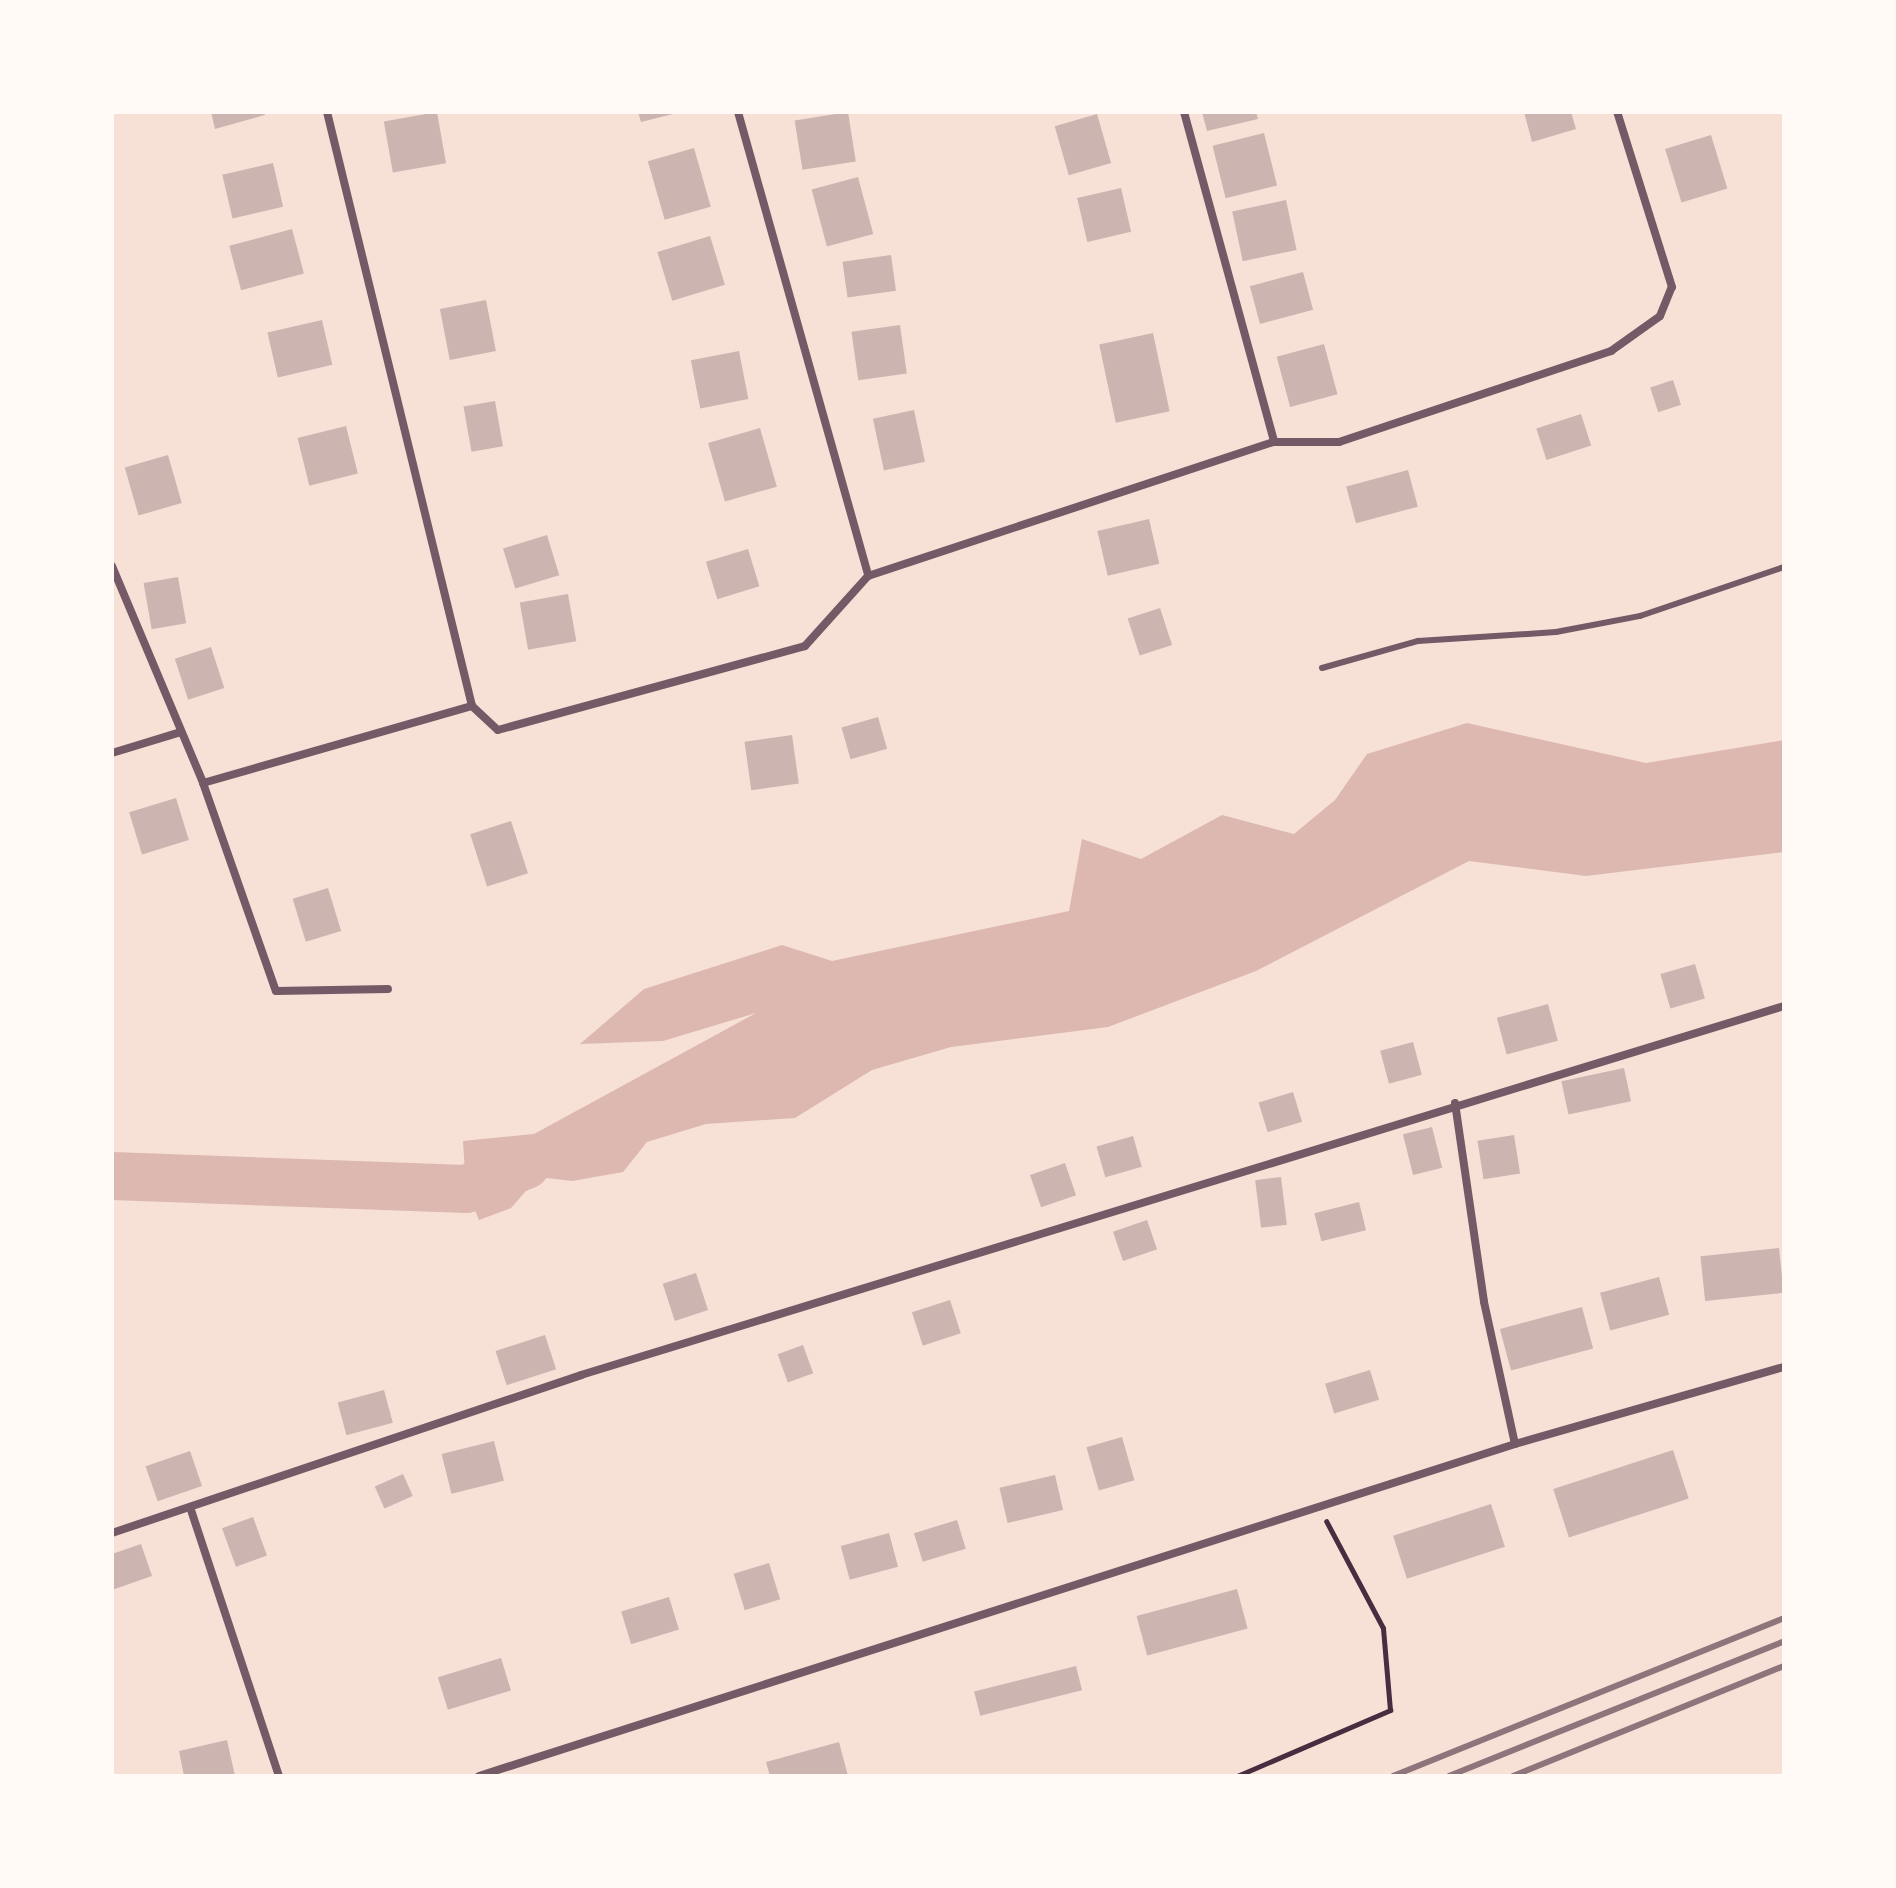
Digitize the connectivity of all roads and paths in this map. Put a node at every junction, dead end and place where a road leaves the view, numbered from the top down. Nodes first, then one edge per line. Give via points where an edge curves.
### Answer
1 (327, 112) edge
2 (738, 112) edge
3 (1184, 112) edge
4 (1617, 112) edge
5 (1274, 442) junction
6 (112, 566) edge
7 (1784, 567) edge
8 (868, 576) junction
9 (1322, 668) dead end
10 (472, 706) junction
11 (178, 733) junction
12 (112, 753) edge
13 (203, 783) junction
14 (388, 989) dead end
15 (1784, 1006) edge
16 (1455, 1103) junction
17 (1784, 1367) edge
18 (1515, 1444) junction
19 (190, 1507) junction
20 (1320, 1510) junction
21 (112, 1533) edge
22 (279, 1776) edge
23 (479, 1776) edge
24 (1237, 1776) edge

1 - 10 street
2 - 8 street
3 - 5 street
4 - 5 street via 1672,287 1660,316 1598,356 1339,442
5 - 8 street
6 - 11 street
7 - 9 lane via 1640,616 1556,632 1418,641
8 - 10 street via 805,646 498,730
10 - 13 street
11 - 12 street
11 - 13 street
13 - 14 street via 276,991
15 - 16 street
16 - 18 street via 1484,1302
16 - 19 street via 581,1375
17 - 18 street
18 - 20 street
19 - 21 street
19 - 22 street
20 - 23 street
20 - 24 path via 1383,1628 1390,1710

